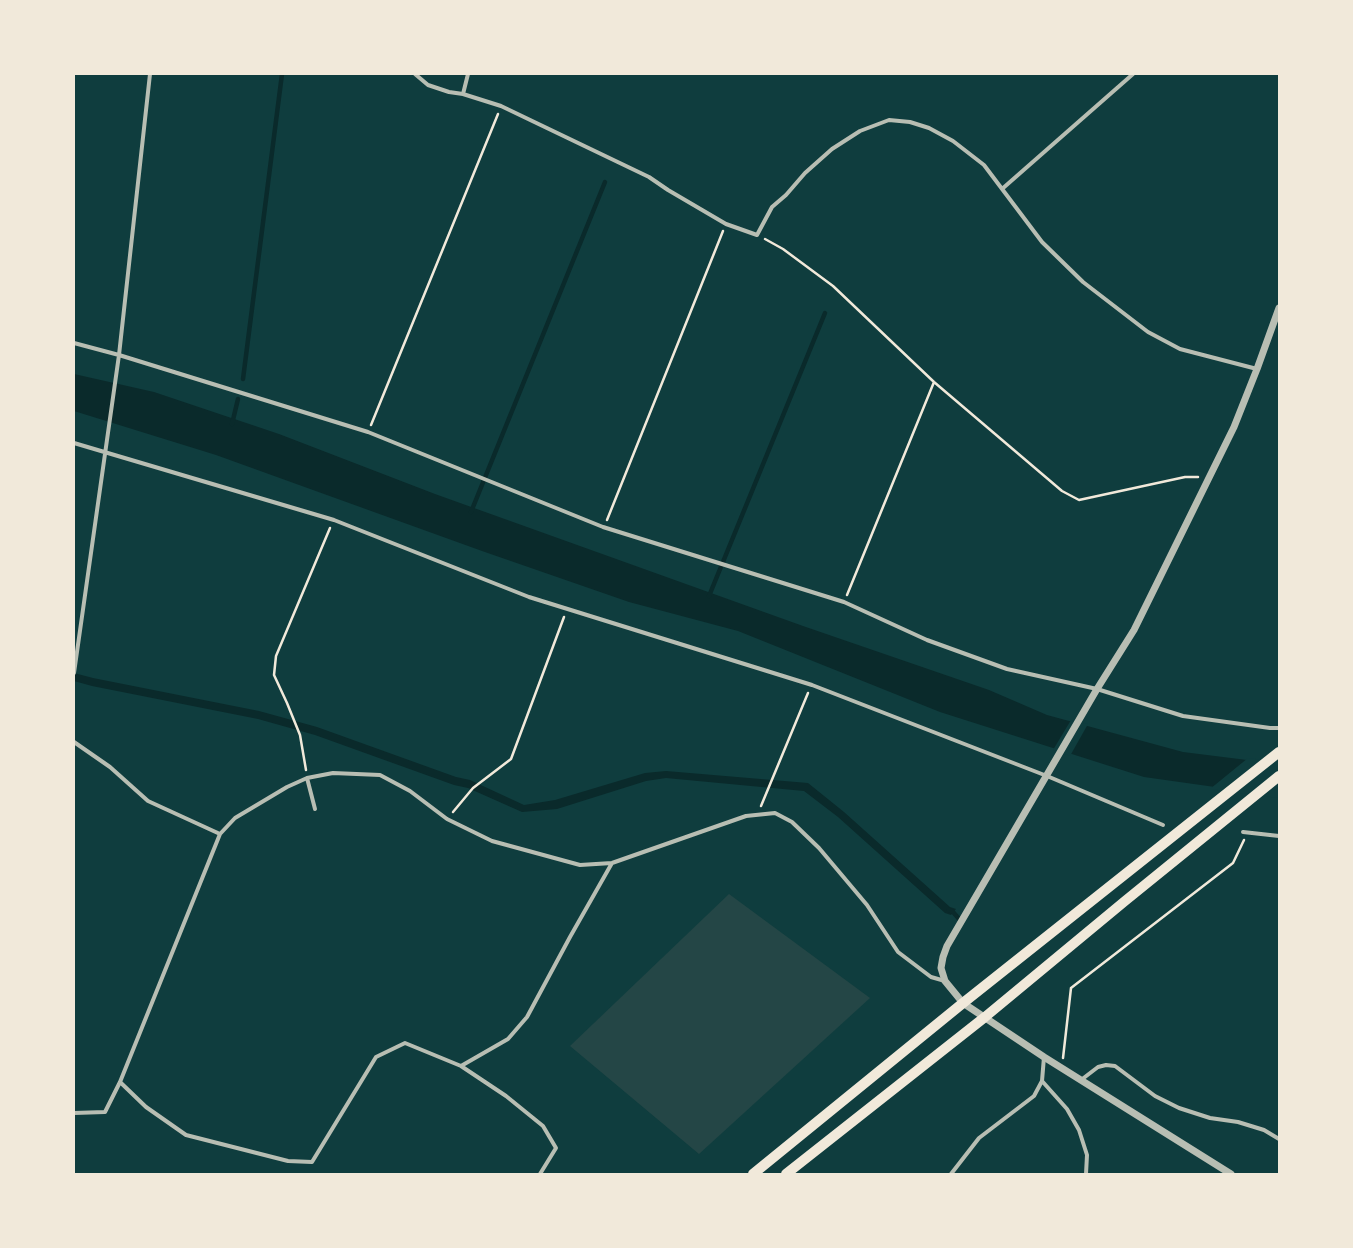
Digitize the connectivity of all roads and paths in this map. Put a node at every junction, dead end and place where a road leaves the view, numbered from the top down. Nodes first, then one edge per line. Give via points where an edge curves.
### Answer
1 (150, 74) edge
2 (415, 74) edge
3 (468, 74) edge
4 (1133, 74) edge
5 (463, 94) junction
6 (501, 106) junction
7 (1002, 189) junction
8 (726, 224) junction
9 (757, 235) junction
10 (1279, 308) edge
11 (74, 343) edge
12 (119, 354) junction
13 (1257, 369) junction
14 (934, 382) junction
15 (368, 432) junction
16 (74, 443) edge
17 (105, 452) junction
18 (1210, 477) junction
19 (334, 520) junction
20 (603, 527) junction
21 (844, 602) junction
22 (566, 609) junction
23 (74, 673) edge
24 (812, 685) junction
25 (1097, 689) junction
26 (1279, 728) edge
27 (74, 742) edge
28 (1279, 752) edge
29 (1047, 776) junction
30 (1279, 776) edge
31 (307, 778) junction
32 (315, 809) dead end
33 (757, 815) junction
34 (447, 819) junction
35 (1163, 825) dead end
36 (1243, 832) dead end
37 (1248, 832) junction
38 (220, 834) junction
39 (1279, 836) edge
40 (612, 863) junction
41 (945, 981) junction
42 (962, 1003) junction
43 (985, 1017) junction
44 (1044, 1057) junction
45 (461, 1066) junction
46 (1062, 1068) junction
47 (1081, 1080) junction
48 (1042, 1081) junction
49 (120, 1082) junction
50 (74, 1113) edge
51 (1279, 1139) edge
52 (540, 1174) edge
53 (753, 1174) edge
54 (786, 1174) edge
55 (951, 1174) edge
56 (1086, 1174) edge
57 (1230, 1174) edge

1 - 12 street
2 - 5 street via 428,85
3 - 5 street
4 - 7 street
5 - 6 street
6 - 8 street via 649,177
6 - 15 path
7 - 9 street via 984,165 952,141 929,128 910,122 889,120 860,131 832,149 772,207
7 - 13 street via 1042,242 1083,282 1148,332 1180,349
8 - 9 street
8 - 20 path
9 - 14 path via 783,249 833,286
10 - 13 street
11 - 12 street
12 - 15 street
12 - 17 street
13 - 18 street via 1234,427
14 - 18 path via 1062,491 1079,500 1185,477
14 - 21 path
15 - 20 street
16 - 17 street
17 - 19 street
17 - 23 street
18 - 25 street via 1134,630
19 - 22 street via 529,597
19 - 31 path via 276,656 274,675 300,735
20 - 21 street
21 - 25 street via 927,640 1006,669
22 - 24 street
22 - 34 path via 511,759 473,788
24 - 29 street
24 - 33 path
25 - 26 street via 1183,716
25 - 29 street
27 - 38 street via 110,767 148,801
28 - 42 main road
29 - 35 street
29 - 41 street via 947,946 942,968
30 - 43 main road
31 - 32 street
31 - 34 street via 333,773 380,775 410,791
31 - 38 street via 235,818
33 - 40 street via 746,816
33 - 41 street via 775,813 792,822 819,848 867,905 898,952 931,977
34 - 40 street via 492,841 580,865
36 - 37 street
37 - 39 street
37 - 46 path via 1233,863 1071,988
38 - 49 street
40 - 45 street via 528,1018 508,1039
41 - 42 street
42 - 43 street
42 - 53 main road
43 - 44 street
43 - 54 main road
44 - 46 street
44 - 48 street
45 - 49 street via 405,1043 376,1057 312,1162 288,1161 186,1135 146,1107
45 - 52 street via 506,1096 543,1126 556,1148
46 - 47 street
47 - 51 street via 1098,1067 1115,1066 1155,1096 1179,1108 1264,1130
47 - 57 street
48 - 55 street via 1034,1096 978,1138
48 - 56 street via 1067,1109 1079,1130 1087,1155
49 - 50 street via 104,1112

